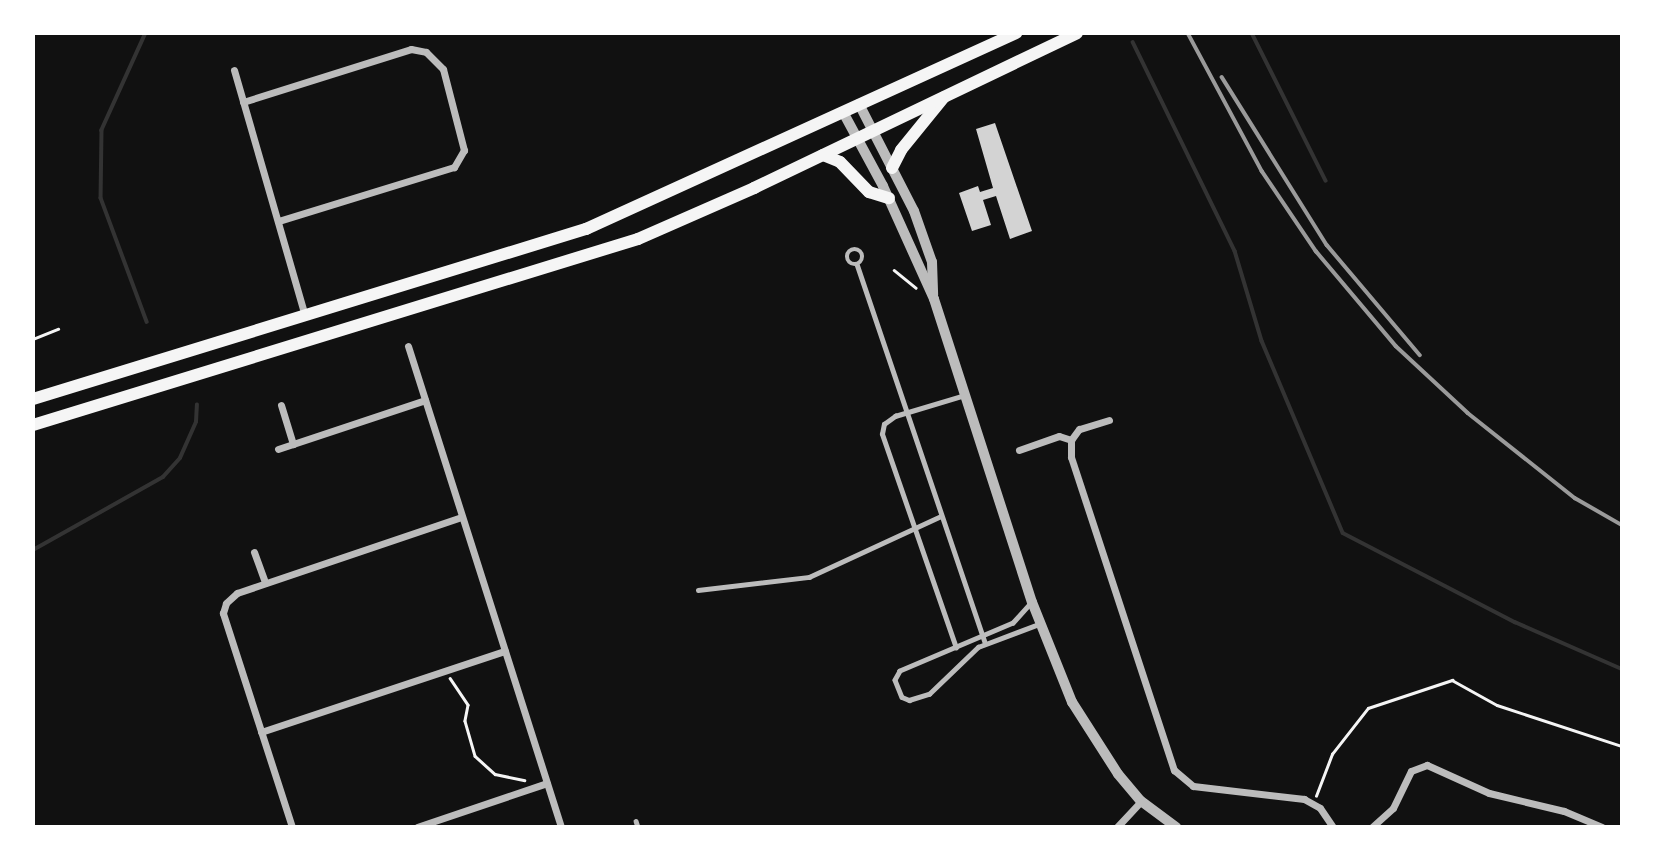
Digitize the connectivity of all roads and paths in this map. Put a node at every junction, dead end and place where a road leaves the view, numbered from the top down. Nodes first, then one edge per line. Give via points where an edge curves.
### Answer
1 (1016, 33) edge
2 (1077, 33) edge
3 (995, 38) edge
4 (234, 70) dead end
5 (944, 97) junction
6 (243, 102) junction
7 (859, 104) junction
8 (843, 112) junction
9 (872, 131) junction
10 (857, 139) junction
11 (822, 155) junction
12 (892, 168) junction
13 (889, 198) junction
14 (278, 221) junction
15 (857, 264) dead end
16 (894, 270) dead end
17 (934, 299) junction
18 (305, 316) junction
19 (58, 329) dead end
20 (33, 339) edge
21 (408, 346) dead end
22 (966, 395) junction
23 (33, 399) edge
24 (425, 400) junction
25 (281, 405) dead end
26 (906, 414) junction
27 (1109, 420) dead end
28 (33, 425) edge
29 (1071, 440) junction
30 (293, 444) junction
31 (278, 449) dead end
32 (1019, 450) dead end
33 (941, 516) junction
34 (463, 517) junction
35 (912, 527) junction
36 (254, 552) dead end
37 (265, 583) junction
38 (698, 590) dead end
39 (1032, 602) junction
40 (1040, 624) junction
41 (982, 634) junction
42 (985, 643) junction
43 (956, 648) junction
44 (505, 651) junction
45 (444, 671) junction
46 (261, 732) junction
47 (1622, 746) edge
48 (547, 783) junction
49 (528, 790) junction
50 (1141, 801) junction
51 (1313, 803) junction
52 (292, 827) edge
53 (418, 827) edge
54 (561, 827) edge
55 (1117, 827) edge
56 (1176, 827) edge
57 (1334, 827) edge
58 (1372, 827) edge
59 (1602, 827) edge

1 - 3 main road
2 - 5 main road
3 - 7 main road
4 - 6 street
5 - 9 main road
5 - 12 main road
6 - 14 street
6 - 14 street via 411,49 426,52 443,69 464,150 454,167
7 - 8 main road
7 - 9 street
8 - 10 street
8 - 18 main road via 597,225
9 - 10 main road
9 - 12 street
10 - 11 main road
10 - 13 street
11 - 13 main road via 840,162 869,192
11 - 28 main road via 696,215 609,249
12 - 17 street via 929,252
13 - 17 street
14 - 18 street
15 - 26 lane
16 - 17 path
17 - 22 street
18 - 23 main road
19 - 20 path
21 - 24 street
22 - 26 lane
22 - 39 street
24 - 30 street
24 - 34 street
25 - 30 street
26 - 33 lane
26 - 35 lane via 887,421 882,434
27 - 29 street via 1079,429
29 - 32 street via 1059,436
29 - 51 street via 1071,457 1178,778 1193,786
30 - 31 street
33 - 35 lane
33 - 41 lane
34 - 37 street
34 - 44 street
35 - 38 lane via 809,578
35 - 43 lane
36 - 37 street
37 - 46 street via 237,593 223,613
39 - 40 street
39 - 41 lane via 1013,623
40 - 42 lane
40 - 50 street via 1095,744
41 - 42 lane
41 - 43 lane
42 - 43 lane via 970,652 943,686 921,697 903,699 898,673
44 - 45 street
44 - 48 street
45 - 46 street
45 - 49 path via 468,705 465,721 475,756 495,774 523,777
46 - 52 street
47 - 51 path via 1497,705 1452,680 1368,708 1332,754
48 - 49 street
48 - 54 street
49 - 53 street
50 - 55 street
50 - 56 street
51 - 57 street
58 - 59 street via 1393,808 1411,771 1427,765 1489,793 1564,811

